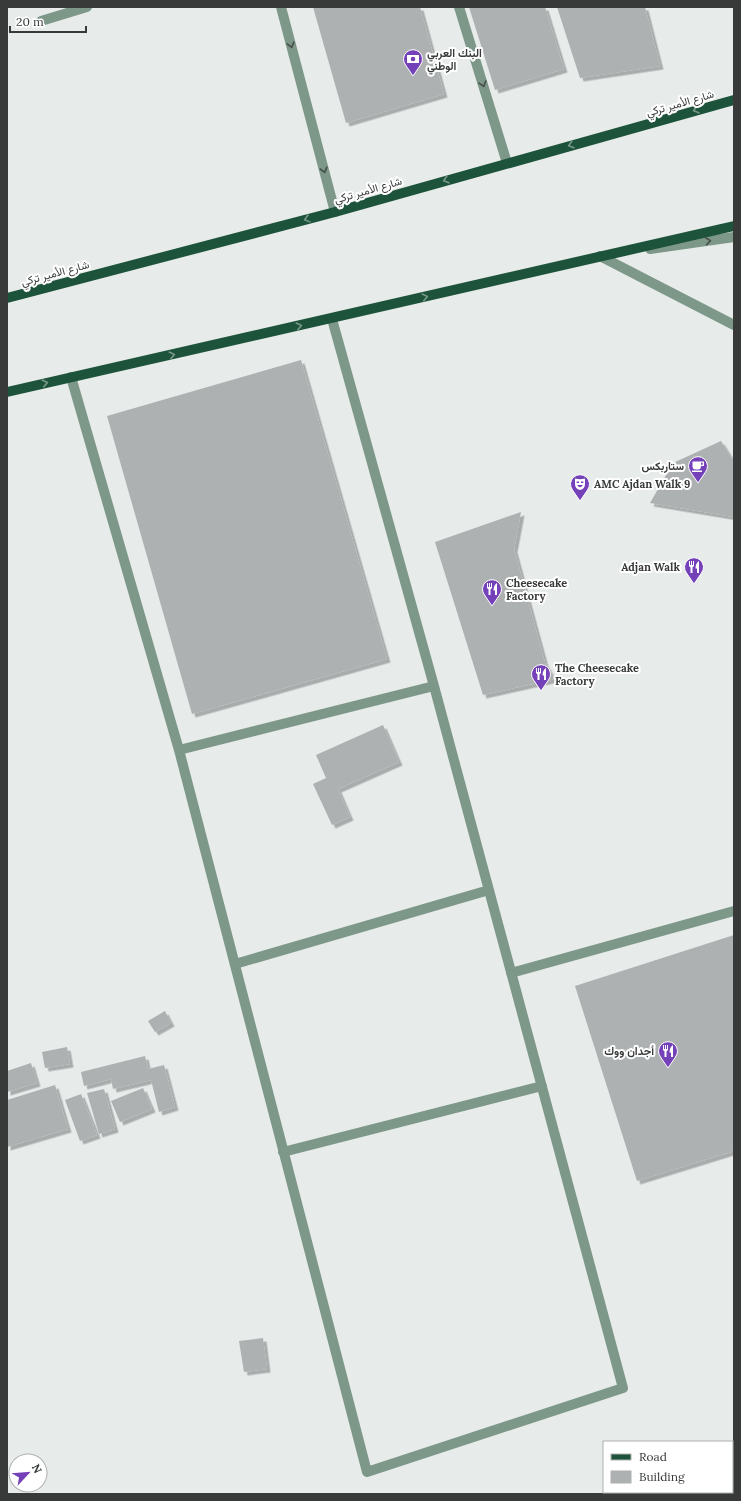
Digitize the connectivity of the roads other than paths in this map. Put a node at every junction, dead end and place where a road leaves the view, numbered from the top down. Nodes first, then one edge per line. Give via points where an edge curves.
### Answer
1 (87, 7) edge
2 (281, 7) edge
3 (459, 7) edge
4 (41, 21) dead end
5 (734, 100) edge
6 (507, 163) junction
7 (335, 212) junction
8 (734, 218) edge
9 (734, 226) edge
10 (696, 234) junction
11 (734, 238) edge
12 (600, 256) junction
13 (7, 298) edge
14 (332, 319) junction
15 (734, 325) edge
16 (71, 377) junction
17 (7, 392) edge
18 (434, 686) junction
19 (179, 750) junction
20 (489, 890) junction
21 (734, 911) edge
22 (235, 964) junction
23 (511, 973) junction
24 (542, 1086) junction
25 (284, 1152) junction

1 - 4 street
2 -> 7 street
3 -> 6 street
5 -> 6 main road, شارع الأمير تركي
6 -> 7 main road, شارع الأمير تركي
7 -> 13 main road, شارع الأمير تركي
8 - 10 main road
9 - 10 main road
10 - 12 main road
12 -> 11 street
14 -> 12 main road
12 - 15 street
16 -> 14 main road
14 - 18 street
17 -> 16 main road
16 - 19 street
18 - 19 street
18 - 20 street
19 - 22 street
20 - 22 street
20 - 23 street
21 - 23 street
22 - 25 street
23 - 24 street
24 - 25 street
24 - 25 street via 623,1388 367,1472

